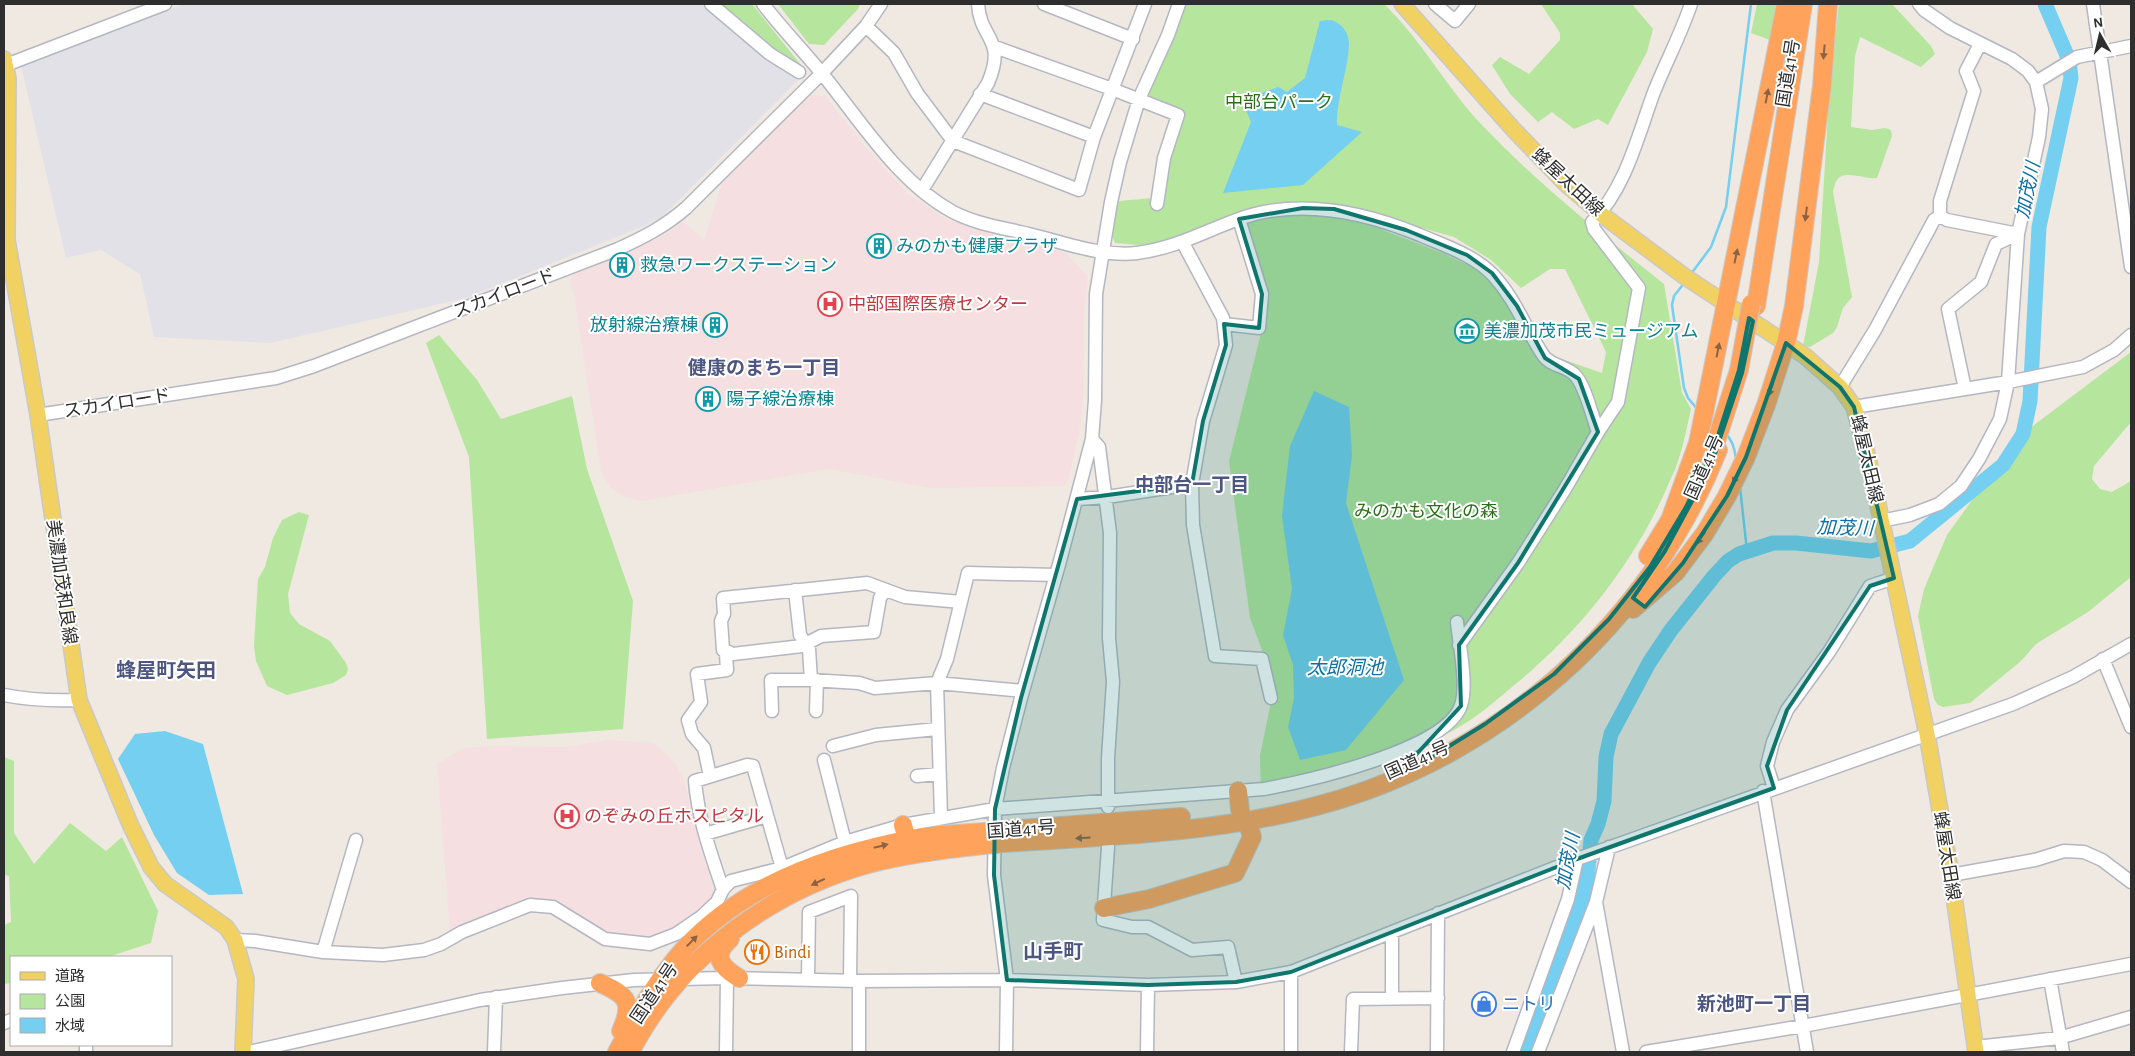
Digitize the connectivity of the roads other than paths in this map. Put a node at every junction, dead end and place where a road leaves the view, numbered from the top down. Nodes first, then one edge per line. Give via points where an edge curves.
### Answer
1 (165, 4) edge
2 (711, 4) edge
3 (762, 4) edge
4 (881, 4) edge
5 (978, 4) edge
6 (1044, 4) edge
7 (1145, 4) edge
8 (1179, 4) edge
9 (1402, 4) edge
10 (1435, 4) edge
11 (1469, 4) edge
12 (1691, 4) edge
13 (1786, 4) edge
14 (1798, 4) edge
15 (1803, 4) edge
16 (1828, 4) edge
17 (1919, 4) edge
18 (2093, 4) edge
19 (866, 26) junction
20 (1133, 39) junction
21 (1980, 44) junction
22 (2131, 46) edge
23 (995, 47) junction
24 (2101, 53) junction
25 (5, 62) edge
26 (799, 72) dead end
27 (822, 73) junction
28 (2036, 82) junction
29 (1112, 89) junction
30 (980, 94) junction
31 (1139, 99) junction
32 (1094, 137) junction
33 (953, 141) junction
34 (922, 190) junction
35 (1156, 204) dead end
36 (1601, 214) junction
37 (1940, 216) junction
38 (1238, 219) junction
39 (2018, 234) junction
40 (6, 238) edge
41 (1183, 243) junction
42 (1103, 251) junction
43 (2131, 267) edge
44 (1727, 304) junction
45 (1753, 305) junction
46 (1224, 324) junction
47 (2131, 335) edge
48 (1786, 343) junction
49 (2014, 381) junction
50 (1840, 387) junction
51 (1965, 389) junction
52 (1854, 407) junction
53 (38, 415) junction
54 (1598, 432) junction
55 (1092, 438) junction
56 (1716, 449) junction
57 (1192, 484) junction
58 (1107, 497) junction
59 (1077, 498) junction
60 (1882, 521) junction
61 (1056, 575) junction
62 (1894, 578) junction
63 (795, 590) junction
64 (885, 590) junction
65 (961, 602) junction
66 (1457, 622) dead end
67 (806, 643) junction
68 (2131, 644) edge
69 (1459, 645) junction
70 (1591, 647) junction
71 (728, 652) junction
72 (1571, 658) junction
73 (2103, 659) junction
74 (814, 680) junction
75 (937, 683) junction
76 (1023, 691) junction
77 (4, 695) edge
78 (1271, 698) dead end
79 (79, 700) junction
80 (772, 711) dead end
81 (816, 711) dead end
82 (2131, 727) edge
83 (937, 729) junction
84 (1927, 734) junction
85 (833, 746) dead end
86 (824, 760) dead end
87 (939, 774) junction
88 (710, 776) junction
89 (917, 776) dead end
90 (1768, 790) junction
91 (1238, 791) junction
92 (1108, 803) junction
93 (996, 809) junction
94 (1244, 815) junction
95 (767, 816) junction
96 (941, 817) junction
97 (905, 832) junction
98 (705, 834) junction
99 (984, 838) junction
100 (356, 840) dead end
101 (845, 842) junction
102 (1108, 847) dead end
103 (1609, 847) junction
104 (1577, 859) junction
105 (782, 868) junction
106 (1951, 875) junction
107 (2131, 882) edge
108 (723, 890) junction
109 (1596, 902) junction
110 (1104, 908) junction
111 (758, 914) junction
112 (1438, 914) junction
113 (1392, 932) junction
114 (235, 940) junction
115 (323, 952) junction
116 (2131, 964) edge
117 (1291, 972) junction
118 (682, 978) junction
119 (733, 978) junction
120 (661, 979) junction
121 (808, 979) junction
122 (2050, 979) junction
123 (1007, 980) junction
124 (854, 981) junction
125 (1236, 982) junction
126 (600, 983) junction
127 (1148, 985) junction
128 (1968, 994) junction
129 (496, 997) junction
130 (1438, 998) junction
131 (1392, 999) junction
132 (2131, 1017) edge
133 (1803, 1026) junction
134 (2059, 1038) junction
135 (1975, 1050) edge
136 (243, 1052) edge
137 (249, 1052) edge
138 (494, 1052) edge
139 (615, 1052) edge
140 (630, 1052) edge
141 (726, 1052) edge
142 (859, 1052) edge
143 (1006, 1052) edge
144 (1147, 1052) edge
145 (1291, 1052) edge
146 (1351, 1052) edge
147 (1437, 1052) edge
148 (1513, 1052) edge
149 (1538, 1052) edge
150 (1623, 1052) edge
151 (1646, 1052) edge
152 (1807, 1052) edge
153 (2062, 1052) edge

1 - 25 street
2 - 26 street via 770,54
3 - 27 street
4 - 19 street, スカイロード
5 - 23 street via 981,20
6 - 20 street
7 - 20 street
8 - 31 street
9 - 36 main road, 蜂屋太田線 via 1513,129 1566,184
10 - 11 street via 1455,21
12 - 36 street via 1627,168
44 -> 13 highway
14 - 45 highway, 国道41号
15 - 45 highway, 国道41号
16 -> 48 highway via 1811,178
17 - 21 street via 1950,28
18 - 24 street
19 - 27 street, スカイロード
19 - 33 street via 894,52 917,93
20 - 29 street
21 - 28 street via 2012,59
21 - 37 street via 1966,71 1974,91 1940,201
22 - 24 street
23 - 29 street
23 - 30 street via 994,68
24 - 28 street via 2077,57
24 - 43 street
25 - 40 main road, 美濃加茂和良線 via 9,140
27 - 34 street via 893,161
27 - 53 street, スカイロード via 666,225 618,249 276,378
28 - 39 street via 2041,118
29 - 31 street
29 - 32 street
30 - 32 street
30 - 33 street
31 - 35 street via 1178,115 1164,158
31 - 42 street via 1118,170
32 - 33 street via 1079,190
33 - 34 street
34 - 42 street via 956,213 977,221
36 - 44 main road, 蜂屋太田線 via 1689,280
36 - 54 street via 1592,222 1594,229 1639,288 1618,402
37 - 39 street
37 - 50 street via 1934,220 1875,330
38 - 41 street
38 - 46 street via 1262,294 1259,328
38 - 54 street via 1280,210 1334,209 1406,230 1467,255 1492,274 1517,306 1545,358 1572,372 1579,380
39 - 49 street
39 - 51 street via 1996,244 1981,282 1948,309
40 - 53 main road, 美濃加茂和良線
41 - 42 street via 1134,253
41 - 46 street via 1217,302
42 - 55 street via 1096,294
44 - 48 main road, 蜂屋太田線
72 -> 44 highway via 1630,585 1670,520 1702,428
45 - 56 highway, 国道41号, bridge
46 - 57 street via 1226,345 1203,421
47 - 49 street via 2114,350 2083,367
48 - 50 main road, 蜂屋太田線 via 1806,356
48 -> 70 highway via 1746,457 1704,533 1675,573
49 - 51 street
49 - 60 street via 2000,419 1961,486 1939,504
50 - 52 main road, 蜂屋太田線
51 - 52 street
52 - 60 main road, 蜂屋太田線
53 - 79 main road, 美濃加茂和良線
54 - 69 street via 1518,563
55 - 58 street via 1099,447
55 - 59 street
56 - 70 highway, 国道41号 via 1702,487 1666,552
56 - 72 highway, 国道41号 via 1650,567 1609,619
57 - 58 street
57 - 78 street via 1193,525 1215,656 1262,660
58 - 59 street
58 - 92 street via 1109,638 1113,682
59 - 61 street
60 - 62 main road, 蜂屋太田線
61 - 65 street via 968,573
61 - 76 street
62 - 84 main road, 蜂屋太田線
62 - 90 street via 1870,586 1787,710 1772,742 1767,766
63 - 64 street via 867,583
63 - 67 street via 800,635
63 - 71 street via 723,598 724,614 720,621 723,650
64 - 65 street via 905,597
64 - 67 street via 880,598 874,632 821,636
65 - 75 street via 947,659
66 - 69 street
67 - 71 street via 802,646
67 - 74 street
68 - 73 street
69 - 91 street via 1464,694 1461,706 1446,726 1421,741 1344,770 1305,781
70 - 94 highway, 国道41号 via 1558,678 1488,731 1430,763 1376,788 1321,805
71 - 88 street via 727,670 697,674 701,702 688,720 692,734 704,748
72 - 94 highway, 国道41号 via 1531,692 1449,746 1371,780
73 - 82 street
73 - 84 street via 2074,677 2013,704
74 - 75 street via 858,683 875,688
74 - 80 street via 771,680
74 - 81 street
75 - 76 street
75 - 83 street
76 - 93 street
77 - 79 street via 53,701
79 - 114 main road, 美濃加茂和良線 via 151,867 165,884 226,927
83 - 85 street via 876,735
83 - 87 street
84 - 90 street
84 - 106 main road, 蜂屋太田線
86 - 101 street
87 - 89 street
87 - 96 street
88 - 95 street via 753,766
88 - 98 street via 694,781
90 - 103 street
90 - 133 street
91 - 92 street
91 - 94 highway
92 - 93 street
93 - 96 street
93 - 123 street via 994,875
94 - 99 highway, 国道41号, bridge via 1163,818
94 - 110 highway via 1252,837 1234,873 1149,899
95 - 98 street
95 - 105 street
96 - 97 street
97 - 99 highway, 国道41号
97 - 101 street
120 -> 97 highway, 国道41号 via 704,930 752,895 817,864
98 - 108 street
99 -> 111 highway, 国道41号 via 868,864 830,876
100 - 115 street
101 - 105 street
102 - 110 street
103 - 104 street
103 - 109 street
104 - 112 street
104 - 148 street via 1568,899
105 - 108 street via 731,881
106 - 107 street via 2034,860 2064,851 2084,852 2102,860
106 - 128 main road, 蜂屋太田線
108 - 115 street via 717,902 701,917 676,934 650,944 605,939 552,907 530,905 424,950 383,955
109 - 149 street
109 - 150 street
110 - 125 street via 1103,920 1148,927 1192,950 1228,947
111 - 118 highway, 国道41号 via 726,936
111 - 119 highway via 721,949 722,965
112 - 113 street
112 - 130 street
113 - 117 street
113 - 131 street
114 - 115 street
114 - 136 main road, 美濃加茂和良線 via 246,979
116 - 122 street
117 - 125 street
117 - 145 street
118 - 119 street
118 - 120 street
118 - 140 highway, 国道41号 via 659,1006
119 - 121 street
119 - 141 street
120 - 126 street
120 - 139 highway, 国道41号
121 - 124 street
121 - 124 street via 809,912 852,896
122 - 128 street
122 - 134 street
123 - 124 street
123 - 127 street
123 - 143 street
124 - 142 street
125 - 127 street
126 - 129 street
126 - 139 highway via 619,992 627,1002 627,1017 614,1045
127 - 144 street
128 - 133 street
128 - 135 main road, 蜂屋太田線
129 - 137 street
129 - 138 street
130 - 131 street
130 - 147 street
131 - 146 street via 1353,999
132 - 134 street
133 - 151 street
133 - 152 street
134 - 135 street
134 - 153 street

